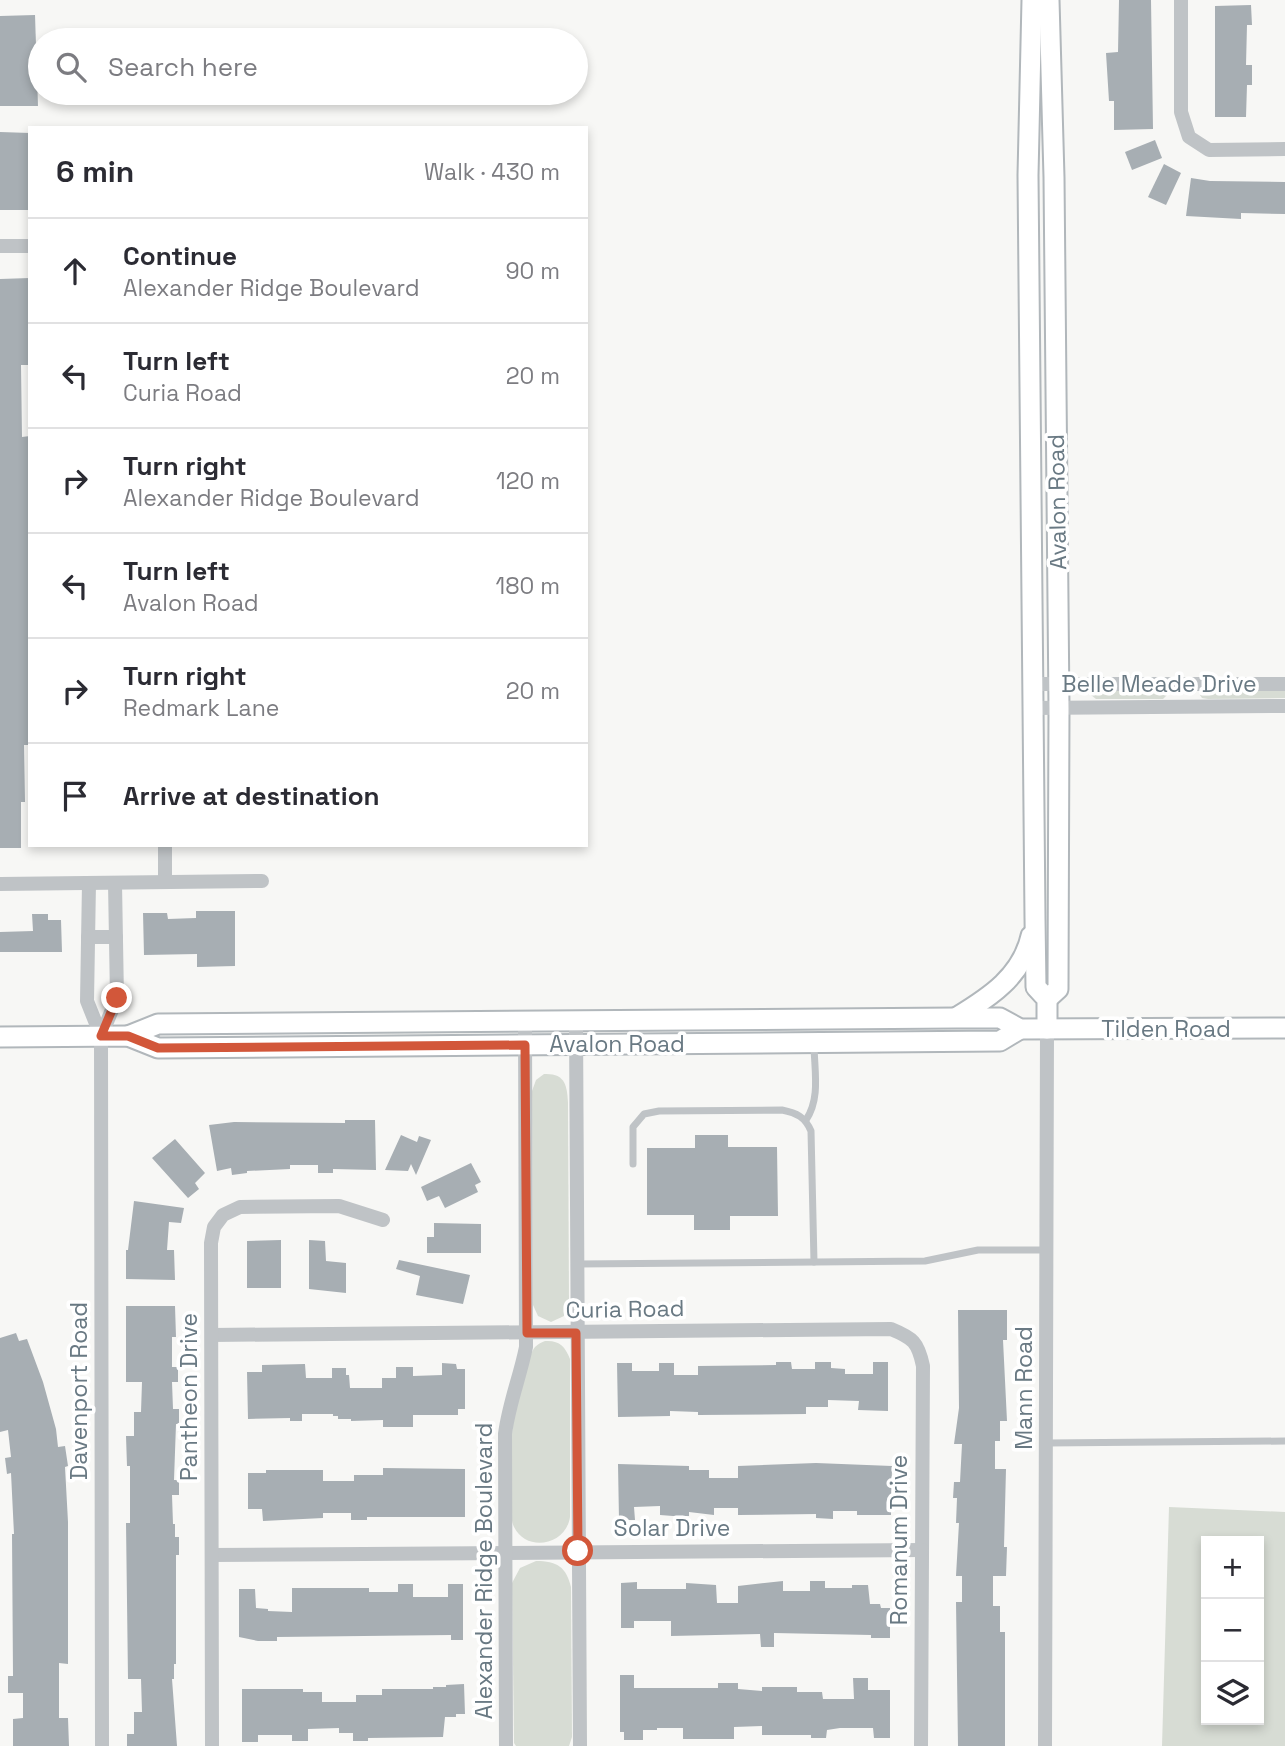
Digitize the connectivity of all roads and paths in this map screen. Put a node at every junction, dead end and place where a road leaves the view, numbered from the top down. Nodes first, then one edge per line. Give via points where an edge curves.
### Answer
1 (1032, 0) edge
2 (1049, 0) edge
3 (1181, 0) edge
4 (1285, 149) edge
5 (0, 246) edge
6 (28, 246) edge
7 (1033, 684) junction
8 (1059, 684) junction
9 (1184, 684) junction
10 (1285, 684) edge
11 (1285, 706) edge
12 (1184, 707) junction
13 (1033, 708) junction
14 (1059, 708) junction
15 (165, 847) edge
16 (262, 881) dead end
17 (165, 882) junction
18 (89, 883) junction
19 (116, 883) junction
20 (0, 884) edge
21 (1035, 918) junction
22 (88, 937) junction
23 (116, 937) junction
24 (1047, 999) junction
25 (956, 1018) junction
26 (576, 1021) junction
27 (526, 1022) junction
28 (1285, 1028) edge
29 (1020, 1029) junction
30 (1047, 1029) junction
31 (101, 1036) junction
32 (128, 1036) junction
33 (0, 1037) edge
34 (814, 1043) junction
35 (525, 1045) junction
36 (576, 1045) junction
37 (806, 1121) junction
38 (633, 1164) dead end
39 (383, 1220) dead end
40 (1047, 1250) junction
41 (814, 1262) junction
42 (576, 1264) junction
43 (527, 1333) junction
44 (576, 1333) junction
45 (212, 1335) junction
46 (910, 1337) joint
47 (1285, 1441) edge
48 (1047, 1443) junction
49 (922, 1550) junction
50 (578, 1551) junction
51 (505, 1552) junction
52 (212, 1555) junction
53 (102, 1746) edge
54 (212, 1746) edge
55 (506, 1746) edge
56 (580, 1746) edge
57 (921, 1746) edge
58 (1045, 1746) edge

1 - 7 main road, Avalon Road via 1028,175
2 - 8 main road, Avalon Road
3 - 4 street via 1181,112 1189,137 1209,150
5 - 6 street
7 - 8 street, Belle Meade Drive
7 - 13 main road, Avalon Road
8 - 9 street, Belle Meade Drive
8 - 14 main road, Avalon Road
9 - 10 street, Belle Meade Drive
9 - 12 street
11 - 12 street, Belle Meade Drive
12 - 14 street, Belle Meade Drive
13 - 14 street, Belle Meade Drive
13 - 21 main road, Avalon Road
14 - 24 main road, Avalon Road via 1058,989
15 - 17 street
16 - 17 street
17 - 19 street
18 - 19 street
18 - 20 street
18 - 22 street
19 - 23 street
21 - 24 main road, Avalon Road via 1037,987
21 - 25 main road via 1028,951 1012,976 993,995
22 - 23 street
22 - 31 street via 88,1001
23 - 31 street via 117,998
24 - 30 main road, Avalon Road
25 - 26 main road, Avalon Road
25 - 29 main road, Avalon Road via 1000,1018
26 - 27 main road, Avalon Road
26 - 36 street
27 - 32 main road, Avalon Road via 158,1024
27 - 35 street, Alexander Ridge Boulevard
28 - 30 main road, Tilden Road
29 - 30 main road, Avalon Road
29 - 34 main road, Avalon Road via 1000,1041
30 - 40 street, Mann Road
31 - 32 main road, Avalon Road
31 - 33 main road, Avalon Road
31 - 53 street, Davenport Road
32 - 35 main road, Avalon Road via 158,1048
34 - 36 main road, Avalon Road
34 - 37 lane via 816,1091
35 - 36 main road, Avalon Road
35 - 43 street, Alexander Ridge Boulevard
36 - 42 street
37 - 38 lane via 782,1110 644,1114 633,1127
37 - 41 lane via 811,1131
39 - 45 street, Pantheon Drive via 339,1206 240,1207 223,1215 214,1227 211,1243
40 - 41 lane via 978,1250 925,1261
40 - 48 street, Mann Road
41 - 42 lane
42 - 44 street
43 - 44 street, Curia Road
43 - 45 street, Curia Road
43 - 51 street, Alexander Ridge Boulevard via 505,1434
44 - 46 street, Curia Road via 891,1328
44 - 50 street
45 - 52 street, Pantheon Drive
46 - 49 street, Romanum Drive via 919,1348 923,1366
47 - 48 lane
48 - 58 street, Mann Road
49 - 50 street, Solar Drive
49 - 57 street, Romanum Drive
50 - 51 street, Solar Drive
50 - 56 street
51 - 52 street, Solar Drive
51 - 55 street, Alexander Ridge Boulevard
52 - 54 street, Pantheon Drive

